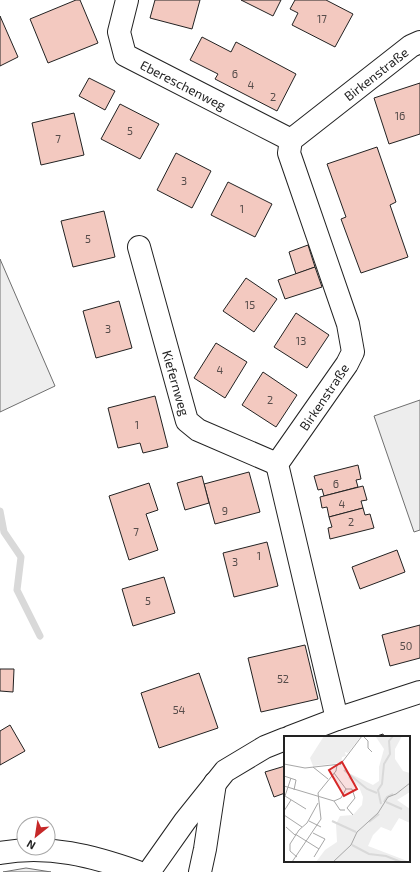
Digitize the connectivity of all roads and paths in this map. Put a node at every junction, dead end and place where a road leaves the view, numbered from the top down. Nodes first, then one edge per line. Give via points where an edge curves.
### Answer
1 (127, 0) edge
2 (420, 42) edge
3 (291, 140) junction
4 (139, 247) dead end
5 (277, 464) junction
6 (420, 692) edge
7 (337, 719) junction
8 (293, 736) edge
9 (284, 739) edge
10 (215, 782) junction
11 (0, 853) edge
12 (138, 872) edge
13 (149, 872) edge
14 (200, 872) edge

1 - 3 street, Ebereschenweg via 119,32 125,55
2 - 3 street, Birkenstraße
3 - 5 street, Birkenstraße via 289,153 348,324 353,352
4 - 5 street, Kiefernweg via 187,421 198,430
5 - 7 street
6 - 7 street
7 - 8 street
9 - 10 street via 266,746 226,770
10 - 13 street via 184,820
10 - 14 street
11 - 12 street via 39,850 73,853 105,860

